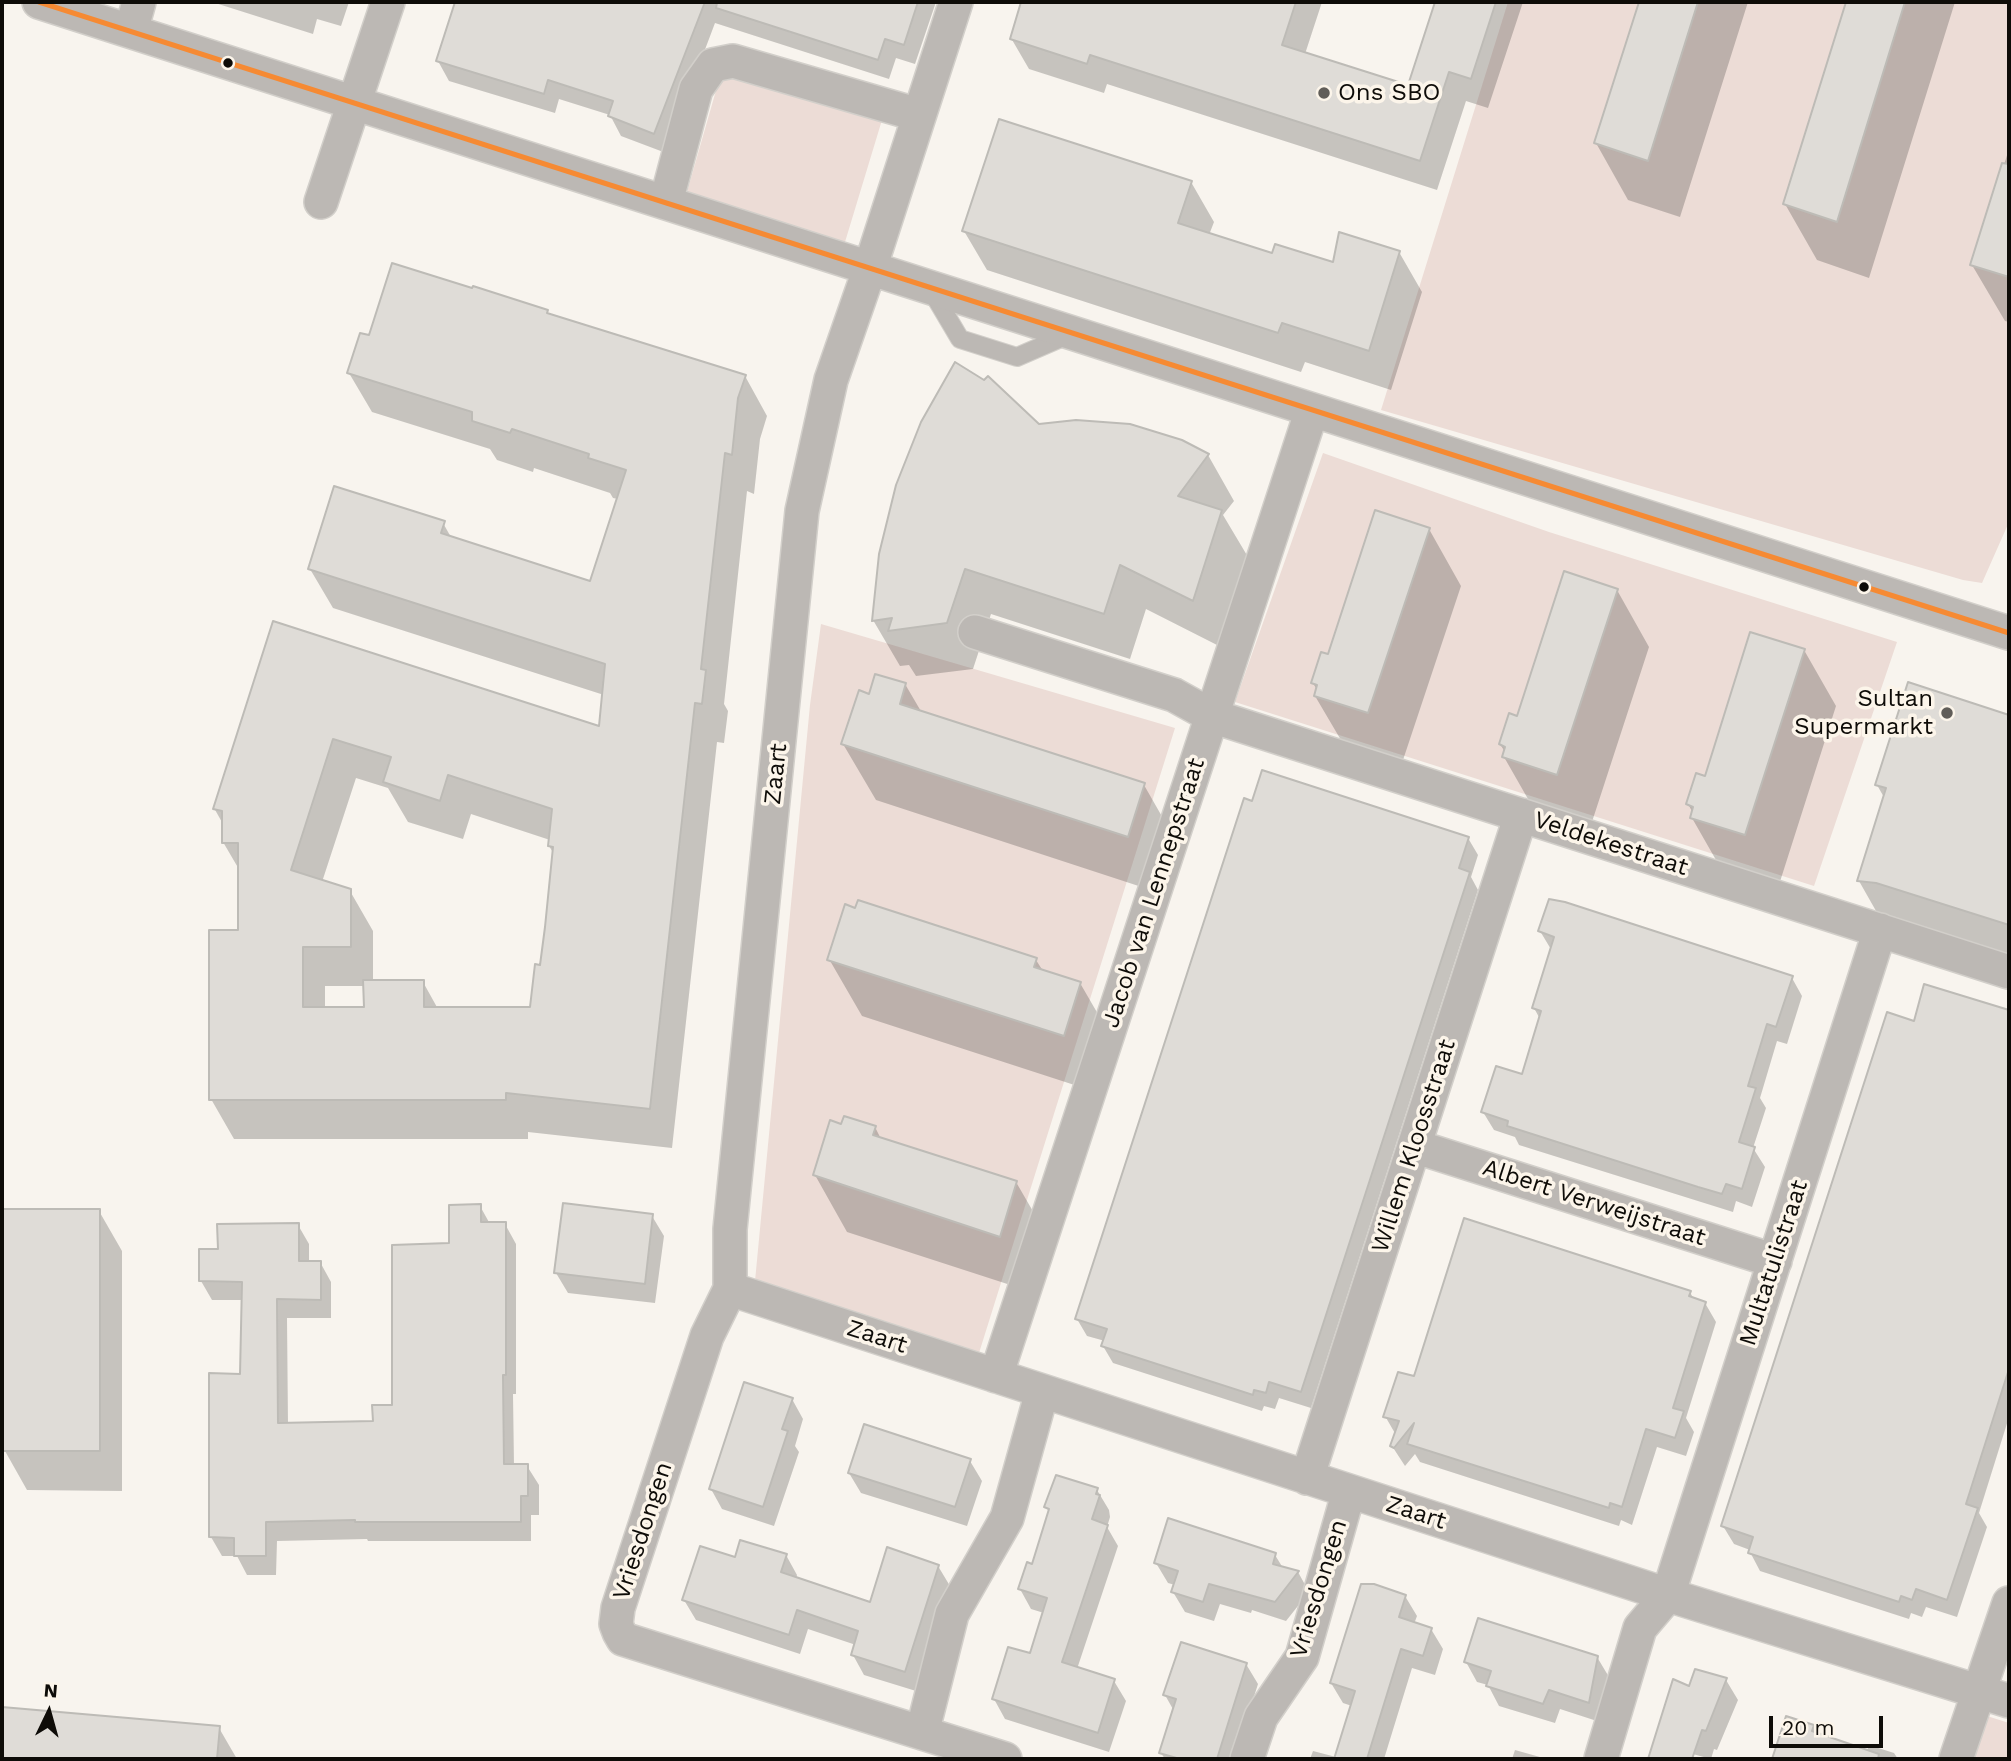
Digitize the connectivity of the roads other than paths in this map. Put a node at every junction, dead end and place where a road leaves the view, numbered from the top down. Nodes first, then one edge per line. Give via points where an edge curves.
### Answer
1 (39, 2) edge
2 (388, 2) edge
3 (956, 2) edge
4 (135, 16) edge
5 (355, 103) junction
6 (919, 115) junction
7 (321, 202) dead end
8 (666, 202) junction
9 (870, 268) junction
10 (1312, 410) junction
11 (2007, 625) edge
12 (975, 632) dead end
13 (1212, 716) junction
14 (1521, 815) junction
15 (1880, 930) junction
16 (2009, 972) edge
17 (1414, 1146) junction
18 (1775, 1261) junction
19 (730, 1289) junction
20 (996, 1376) junction
21 (1042, 1392) junction
22 (1307, 1478) junction
23 (1349, 1491) junction
24 (1668, 1595) junction
25 (2009, 1603) edge
26 (1994, 1696) edge
27 (922, 1733) junction
28 (1005, 1759) edge
29 (1247, 1759) edge
30 (1601, 1759) edge
31 (1956, 1759) edge

1 - 4 street
2 - 5 street
3 - 6 street, Zaart
4 - 5 street
5 - 7 street
5 - 8 street
6 - 8 street via 733,61 713,65 696,89
6 - 9 street, Zaart
8 - 9 street
9 - 10 street
9 - 19 street, Zaart via 831,380 802,511 730,1229
10 - 11 street
10 - 13 street, Jacob van Lennepstraat
12 - 13 street via 1174,695
13 - 14 street, Veldekestraat
13 - 20 street, Jacob van Lennepstraat
14 - 15 street, Veldekestraat
14 - 17 street, Willem Kloosstraat
15 - 16 street, Veldekestraat
15 - 18 street, Multatulistraat
17 - 18 street, Albert Verweijstraat
17 - 22 street, Willem Kloosstraat
18 - 24 street, Multatulistraat
19 - 20 street, Zaart
19 - 27 street, Vriesdongen via 707,1336 618,1608 619,1632 623,1639
20 - 21 street, Zaart
21 - 22 street, Zaart
21 - 27 street via 1007,1518 952,1614
22 - 23 street, Zaart
23 - 24 street, Zaart
23 - 29 street, Vriesdongen via 1302,1657 1261,1717
24 - 26 street, Zaart
24 - 30 street via 1640,1629
25 - 26 street
26 - 31 street
27 - 28 street, Vriesdongen

